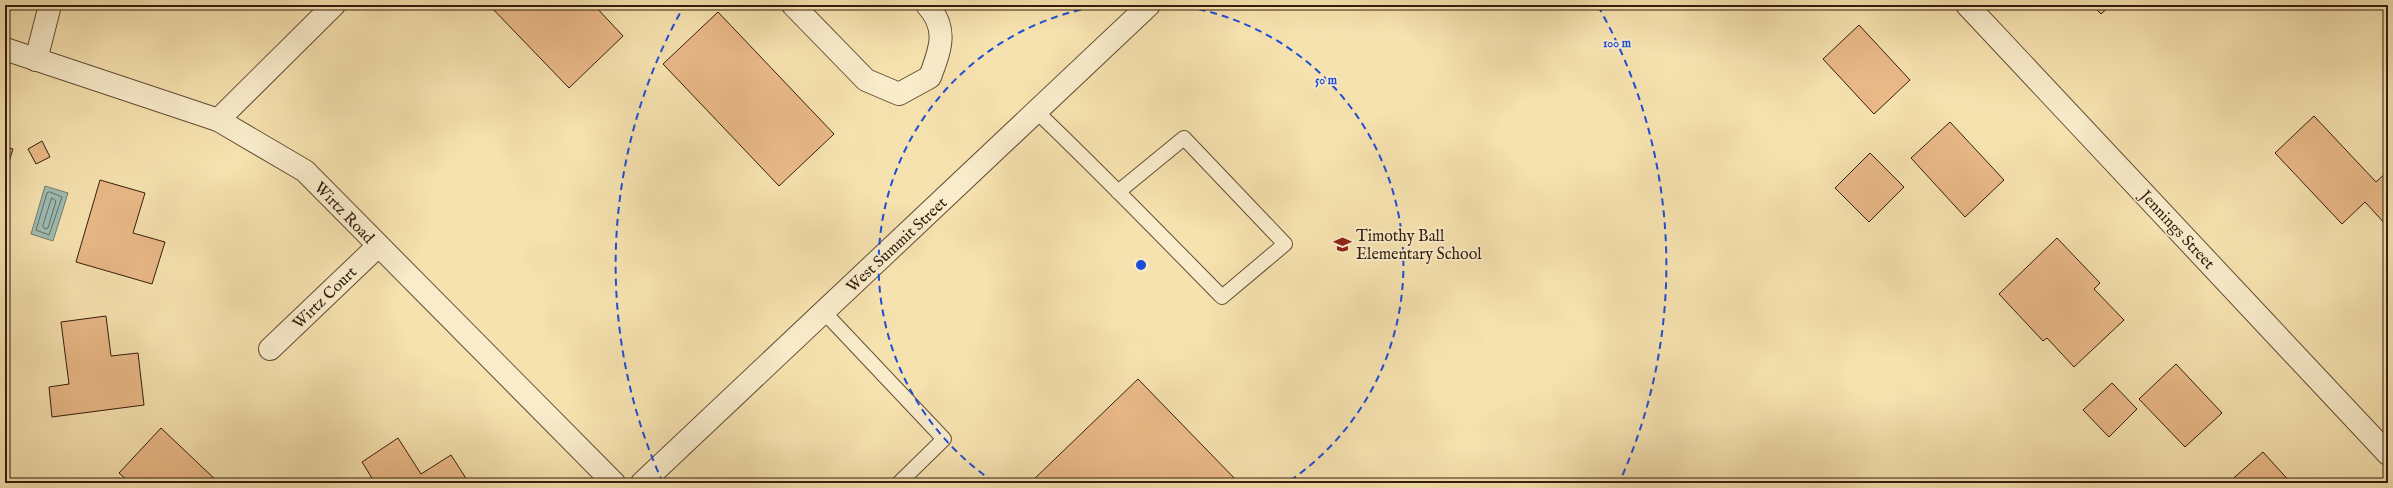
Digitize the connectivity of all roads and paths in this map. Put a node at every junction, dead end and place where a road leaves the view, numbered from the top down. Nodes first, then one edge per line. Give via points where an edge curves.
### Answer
1 (50, 5) edge
2 (334, 5) edge
3 (793, 5) edge
4 (927, 5) edge
5 (1150, 5) edge
6 (1967, 5) edge
7 (5, 49) edge
8 (36, 60) junction
9 (1037, 112) junction
10 (218, 120) junction
11 (1118, 192) junction
12 (378, 246) junction
13 (824, 312) junction
14 (270, 349) dead end
15 (2388, 454) edge
16 (614, 483) edge
17 (642, 483) edge
18 (899, 483) edge

1 - 8 street
2 - 10 street
3 - 4 street via 866,80 899,94 930,77 942,46 936,15
5 - 9 street, West Summit Street
6 - 15 street, Jennings Street
7 - 8 street, Wirtz Road
8 - 10 street, Wirtz Road
9 - 11 lane
9 - 13 street, West Summit Street
10 - 12 street, Wirtz Road via 305,171
11 - 11 lane via 1222,297 1285,244 1184,138
12 - 14 street, Wirtz Court
12 - 16 street, Wirtz Road
13 - 17 street, West Summit Street
13 - 18 lane via 944,439

